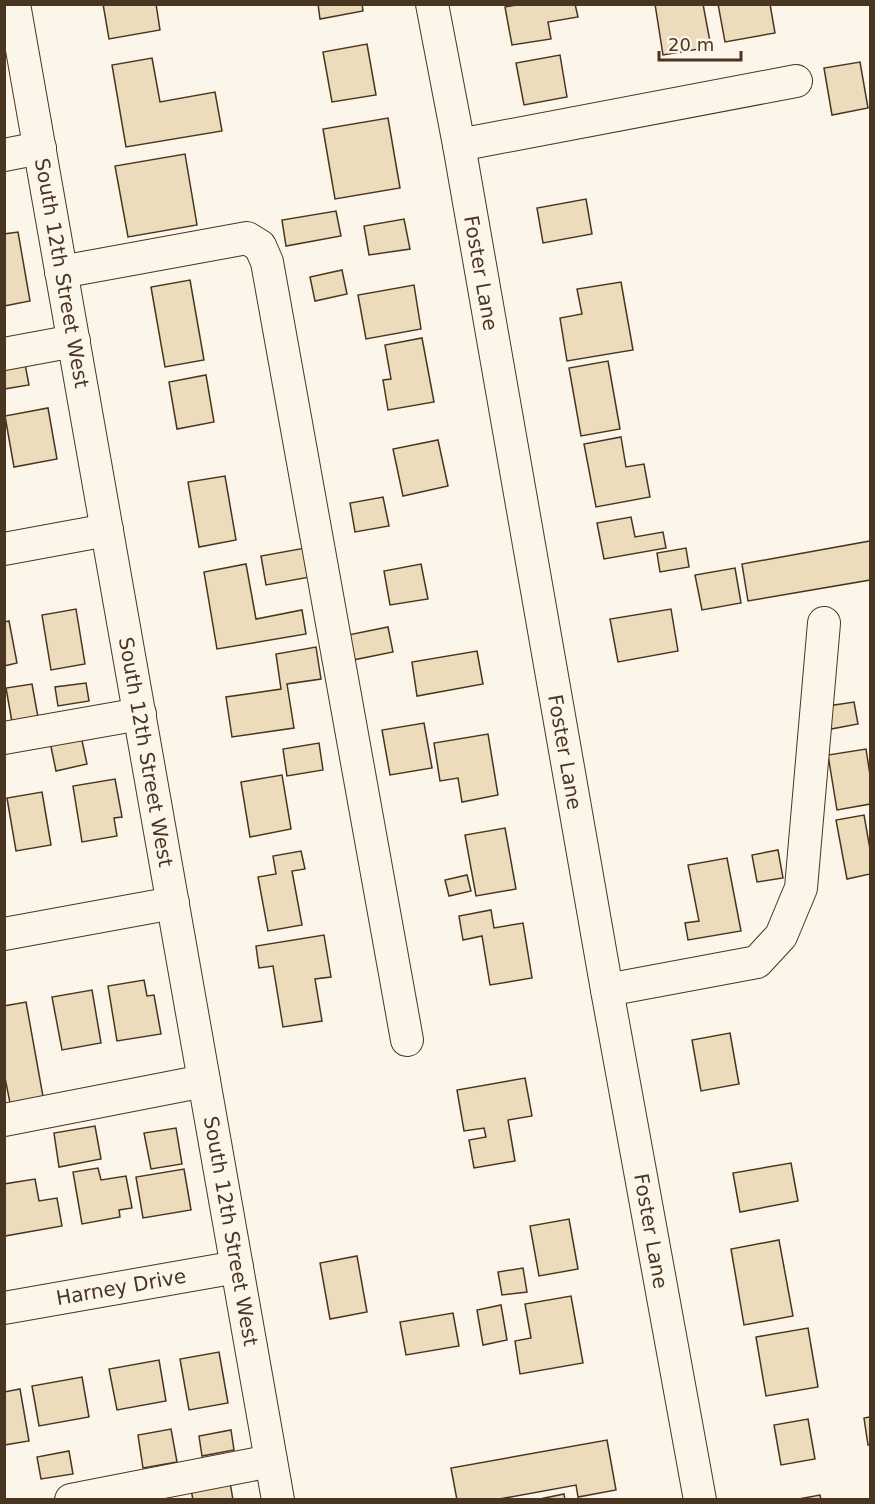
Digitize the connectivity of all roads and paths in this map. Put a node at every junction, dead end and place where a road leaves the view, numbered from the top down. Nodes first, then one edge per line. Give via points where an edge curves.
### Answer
1 (14, 4) edge
2 (432, 4) edge
3 (796, 81) dead end
4 (459, 145) junction
5 (40, 148) junction
6 (4, 155) edge
7 (62, 272) junction
8 (74, 341) junction
9 (4, 354) edge
10 (107, 530) junction
11 (4, 549) edge
12 (824, 623) dead end
13 (140, 714) junction
14 (4, 738) edge
15 (173, 903) junction
16 (4, 934) edge
17 (607, 990) junction
18 (407, 1040) dead end
19 (204, 1081) junction
20 (4, 1120) edge
21 (237, 1267) junction
22 (4, 1308) edge
23 (271, 1461) junction
24 (71, 1500) edge
25 (278, 1500) edge
26 (700, 1500) edge

1 - 5 street, South 12th Street West
2 - 4 street, Foster Lane
3 - 4 street
4 - 17 street, Foster Lane
5 - 6 street
5 - 7 street, South 12th Street West
7 - 8 street, South 12th Street West
7 - 18 street via 247,238 260,246 267,262
8 - 9 street
8 - 10 street, South 12th Street West
10 - 11 street
10 - 13 street, South 12th Street West
12 - 17 street via 801,888 781,936 757,963
13 - 14 street
13 - 15 street, South 12th Street West
15 - 16 street
15 - 19 street, South 12th Street West
17 - 26 street, Foster Lane
19 - 20 street
19 - 21 street, South 12th Street West
21 - 22 street, Harney Drive
21 - 23 street, South 12th Street West
23 - 24 street
23 - 25 street, South 12th Street West

